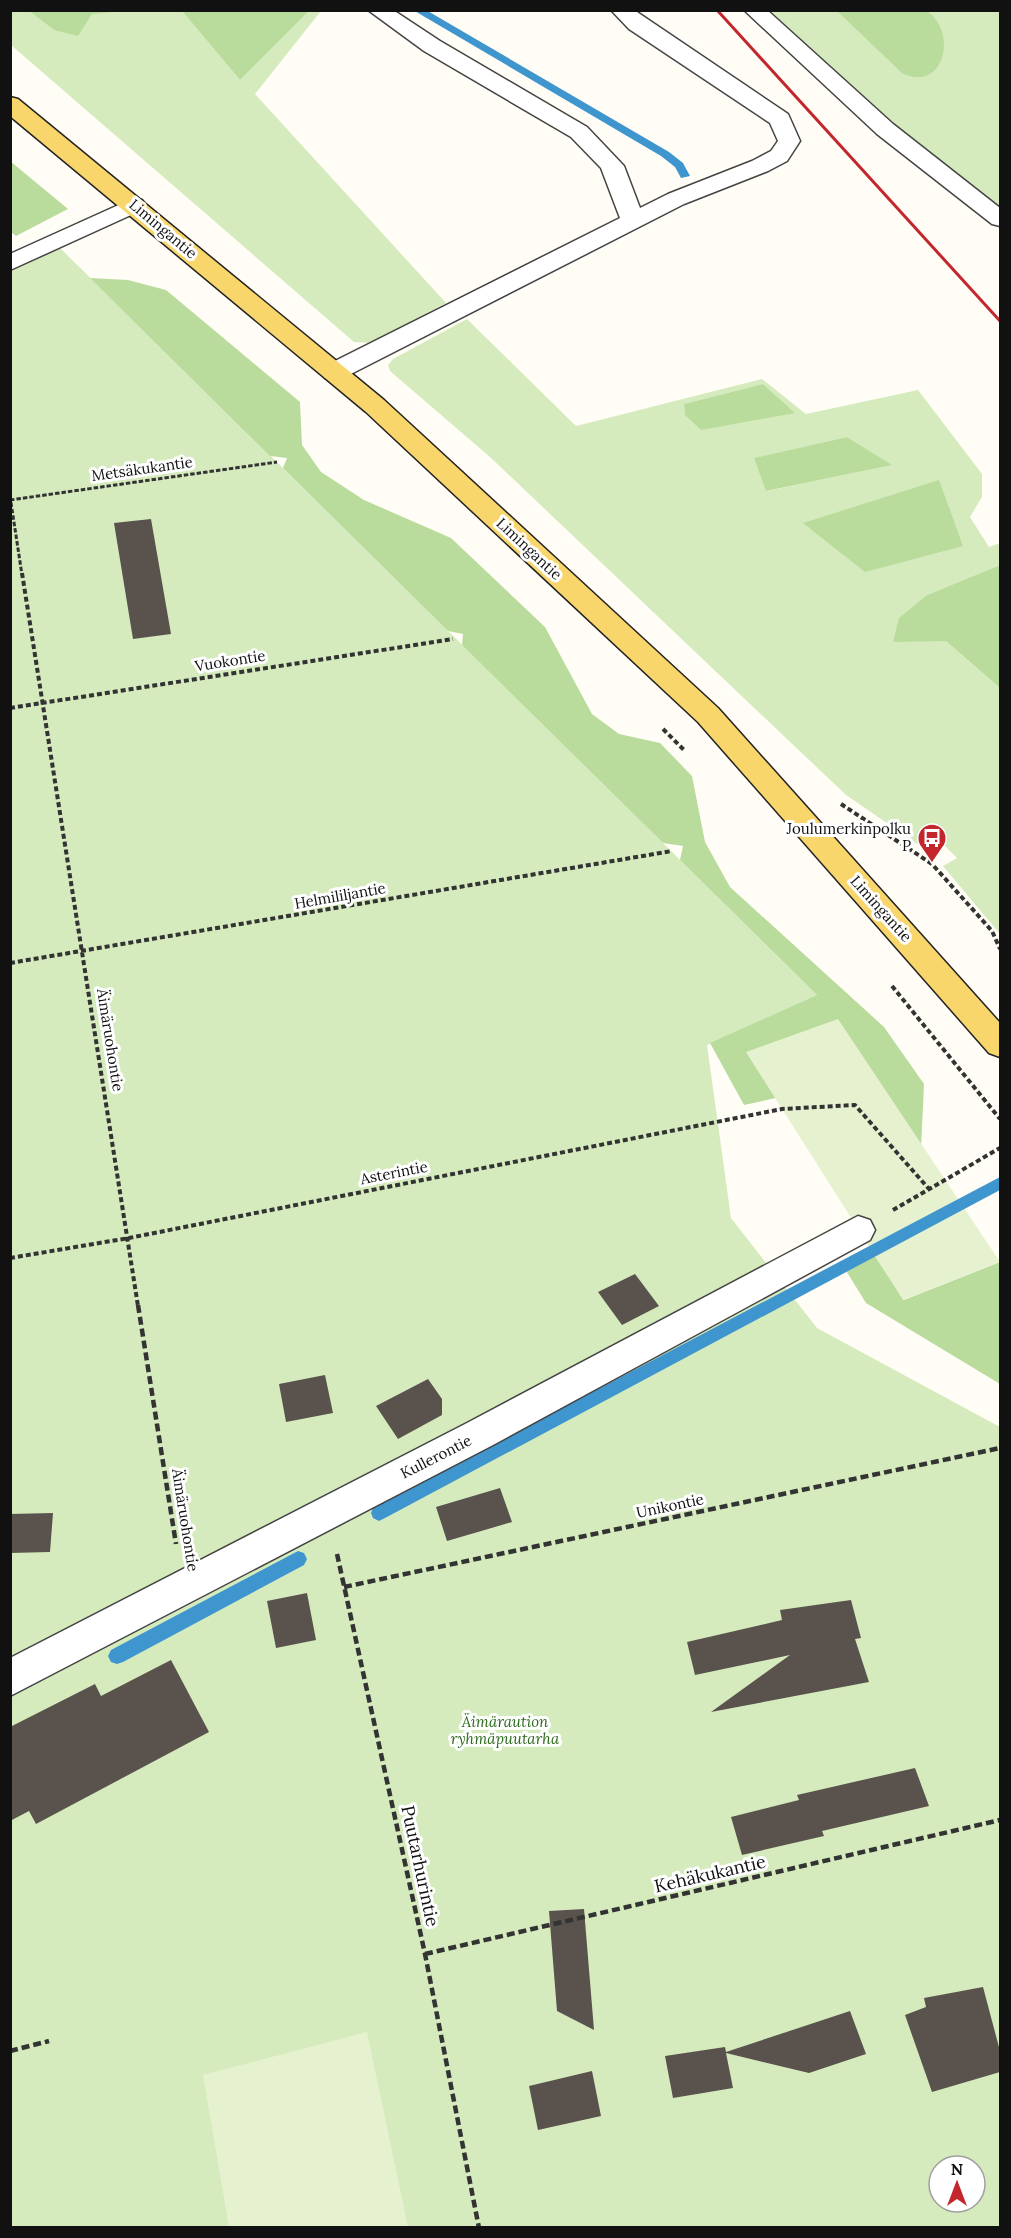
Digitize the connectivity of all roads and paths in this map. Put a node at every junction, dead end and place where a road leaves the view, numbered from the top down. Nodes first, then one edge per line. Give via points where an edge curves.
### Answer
1 (378, 10) edge
2 (621, 10) edge
3 (754, 10) edge
4 (10, 104) edge
5 (134, 205) junction
6 (1000, 219) edge
7 (633, 221) junction
8 (10, 263) edge
9 (334, 372) junction
10 (277, 462) dead end
11 (11, 498) edge
12 (453, 639) dead end
13 (41, 703) junction
14 (10, 708) edge
15 (655, 720) dead end
16 (688, 754) dead end
17 (672, 851) dead end
18 (84, 952) junction
19 (10, 963) edge
20 (889, 983) dead end
21 (1000, 1044) edge
22 (1000, 1119) edge
23 (1000, 1148) edge
24 (929, 1189) junction
25 (858, 1230) joint
26 (129, 1238) junction
27 (10, 1258) edge
28 (1000, 1448) edge
29 (327, 1513) junction
30 (344, 1587) junction
31 (183, 1588) junction
32 (10, 1678) edge
33 (1000, 1820) edge
34 (425, 1954) junction
35 (49, 2041) dead end
36 (10, 2051) edge
37 (479, 2228) edge

1 - 7 lane via 579,132 612,166
2 - 7 lane via 780,119 789,141 779,156 760,166 676,199
3 - 6 lane via 885,129
4 - 5 main road, Limingantie
5 - 8 lane
5 - 9 main road, Limingantie
7 - 9 lane
9 - 21 main road, Limingantie via 708,715
10 - 11 path, Metsäkukantie
11 - 13 path, Äimäruohontie
12 - 13 path, Vuokontie
13 - 14 path, Vuokontie
13 - 18 path, Äimäruohontie
15 - 16 path
17 - 18 path, Helmililjantie
18 - 19 path, Helmililjantie
18 - 26 path, Äimäruohontie
20 - 22 path
23 - 24 path
24 - 25 path
24 - 26 path, Asterintie via 855,1105 782,1109
25 - 29 lane, Kullerontie
26 - 27 path, Asterintie
26 - 31 path, Äimäruohontie
28 - 30 path, Unikontie
29 - 30 path, Puutarhurintie
29 - 31 lane, Kullerontie
30 - 34 path, Puutarhurintie
31 - 32 lane, Kullerontie
33 - 34 path, Kehäkukantie
34 - 37 path, Puutarhurintie
35 - 36 path

